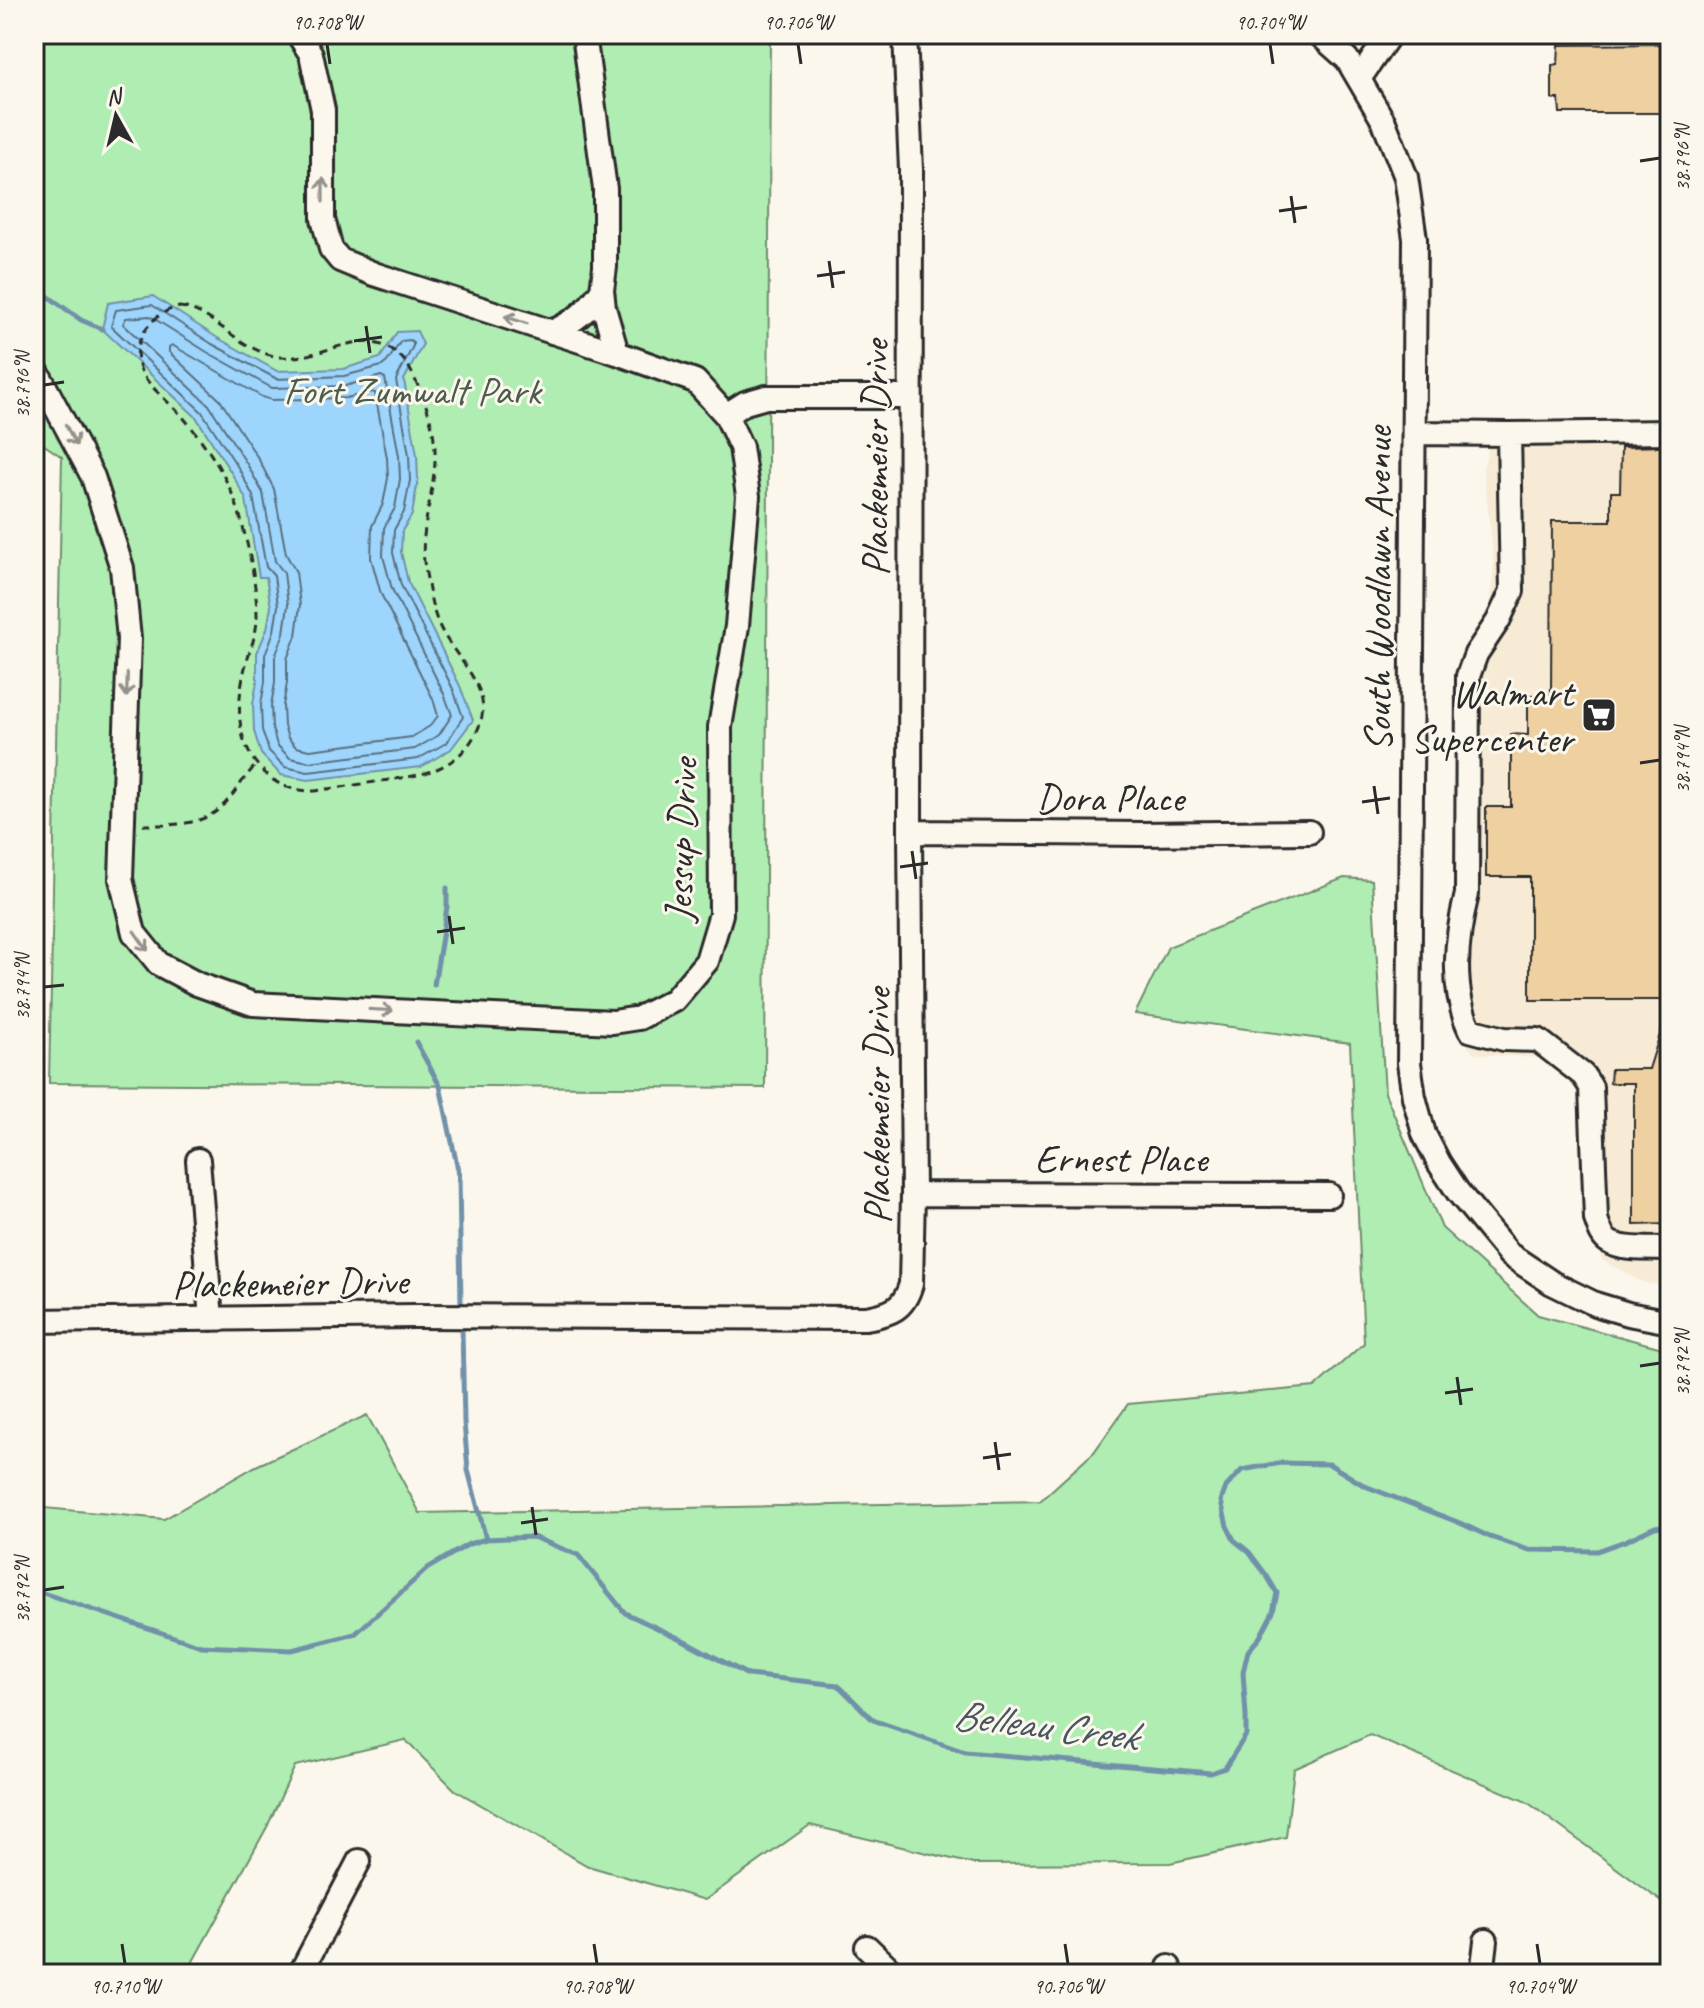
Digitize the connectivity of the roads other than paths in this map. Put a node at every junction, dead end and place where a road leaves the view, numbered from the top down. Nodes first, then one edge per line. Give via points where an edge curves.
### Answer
1 (298, 34) edge
2 (584, 34) edge
3 (905, 34) edge
4 (1319, 34) edge
5 (1390, 34) edge
6 (1359, 79) junction
7 (602, 290) junction
8 (552, 332) junction
9 (617, 353) junction
10 (34, 366) edge
11 (910, 397) junction
12 (726, 415) junction
13 (1670, 432) edge
14 (1414, 433) junction
15 (1509, 434) junction
16 (910, 832) junction
17 (1309, 832) dead end
18 (198, 1160) dead end
19 (913, 1194) junction
20 (1329, 1195) dead end
21 (1670, 1249) edge
22 (211, 1319) junction
23 (34, 1321) edge
24 (1670, 1322) edge
25 (359, 1861) dead end
26 (1486, 1941) dead end
27 (867, 1947) dead end
28 (300, 1974) edge
29 (895, 1974) edge
30 (1482, 1974) edge

8 -> 1 street, Jessup Drive via 340,260 331,249 323,219 323,110 311,54
2 - 7 street via 605,189
3 - 11 street, Plackemeier Drive via 911,170
4 - 6 street, South Woodlawn Avenue via 1347,59
5 - 6 street
6 - 14 street, South Woodlawn Avenue via 1406,177 1415,239
7 - 8 street via 574,322
7 - 9 street
8 - 9 street, Jessup Drive
9 - 12 street, Jessup Drive via 695,381
10 -> 12 street, Jessup Drive via 93,477 122,568 129,639 121,879 134,933 159,964 253,1004 613,1022 639,1018 674,1000 707,961 721,914 720,727 737,626 748,496 741,447
11 - 12 street via 766,397
11 - 16 street, Plackemeier Drive
13 - 15 street
14 - 15 street
14 - 24 street, South Woodlawn Avenue via 1409,1063 1424,1134 1458,1192 1510,1255 1595,1304
15 - 21 street via 1512,591 1468,676 1467,894 1457,968 1462,1013 1470,1030 1538,1040 1583,1075 1591,1087 1600,1232 1609,1243 1622,1247
16 - 17 street, Dora Place
16 - 19 street, Plackemeier Drive
18 - 22 street
19 - 20 street, Ernest Place
19 - 22 street, Plackemeier Drive via 911,1284 907,1299 881,1316
22 - 23 street, Plackemeier Drive
25 - 28 street
26 - 30 street
27 - 29 street

